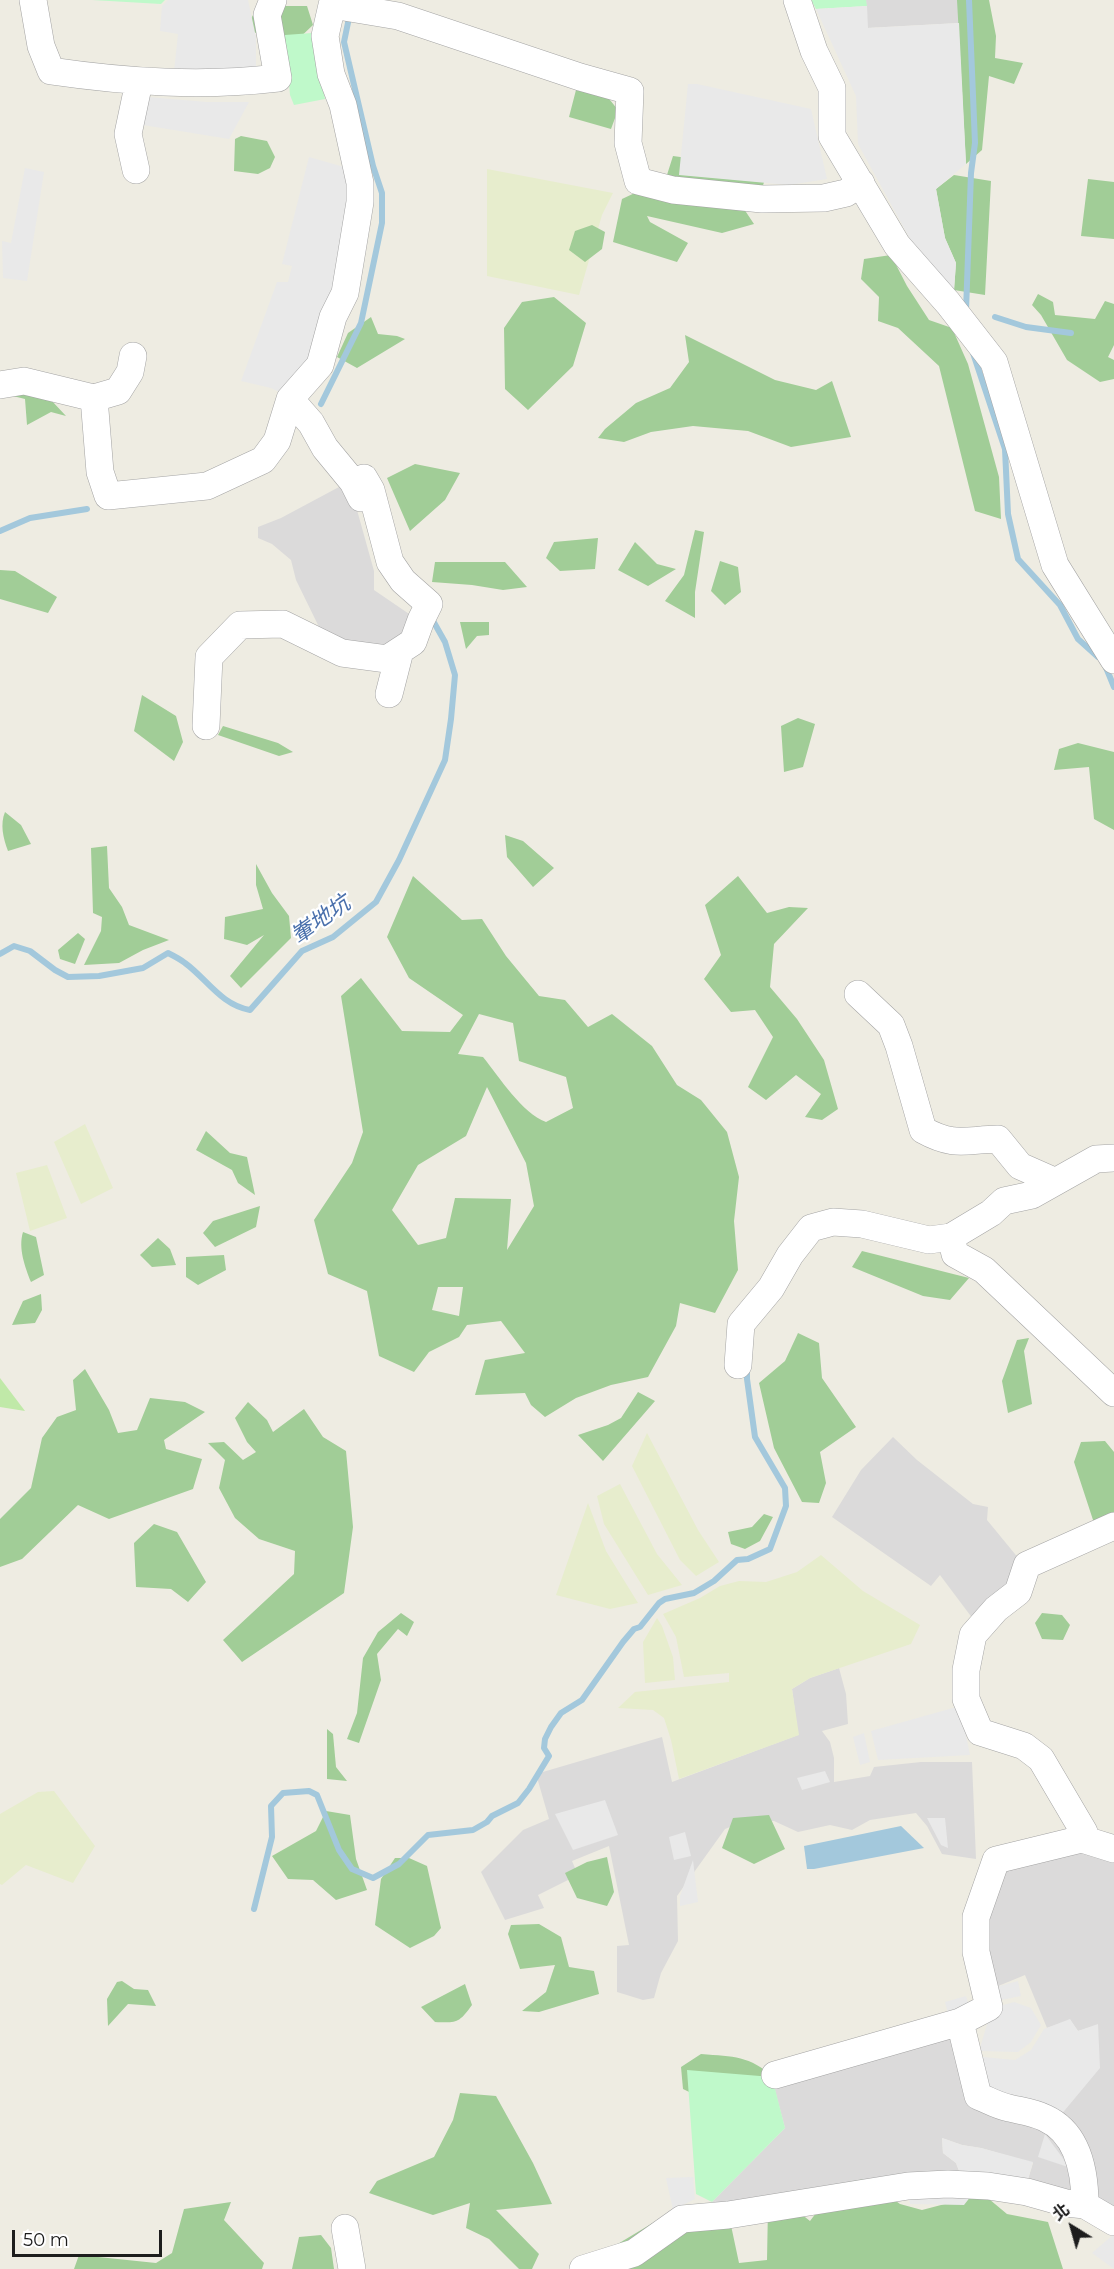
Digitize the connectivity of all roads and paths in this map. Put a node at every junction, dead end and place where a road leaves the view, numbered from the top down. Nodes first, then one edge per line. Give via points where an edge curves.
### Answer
1 (33, 0) edge
2 (273, 0) edge
3 (796, 0) edge
4 (330, 4) edge
5 (139, 81) junction
6 (136, 170) dead end
7 (861, 183) junction
8 (133, 356) dead end
9 (0, 386) edge
10 (94, 398) junction
11 (290, 399) junction
12 (353, 482) junction
13 (371, 523) dead end
14 (400, 651) junction
15 (1114, 660) edge
16 (389, 693) dead end
17 (206, 726) dead end
18 (858, 993) dead end
19 (1114, 1158) edge
20 (1054, 1181) junction
21 (952, 1244) junction
22 (738, 1365) dead end
23 (1114, 1393) edge
24 (1114, 1526) edge
25 (1082, 1839) junction
26 (1114, 1849) edge
27 (960, 2022) junction
28 (775, 2075) dead end
29 (1085, 2205) junction
30 (1114, 2222) edge
31 (345, 2228) dead end
32 (352, 2269) edge
33 (583, 2269) edge

1 - 5 street via 41,46 51,70
2 - 5 street via 267,15 278,78 234,83
3 - 7 street via 832,88 832,136
4 - 7 street via 398,16 630,91 628,143 638,181 762,199 824,198
4 - 11 street via 325,36 331,75 343,105 360,183 360,202 345,293 333,318 320,365
5 - 6 street via 128,134
7 - 15 street via 897,245 994,362 1055,565
8 - 10 street via 130,372 118,391
9 - 10 street via 24,381
10 - 11 street via 100,472 108,496 207,486 263,460 277,441
11 - 12 street
12 - 13 street
12 - 14 street via 364,478 371,490 390,562 403,581 429,604 413,642
14 - 16 street
14 - 17 street via 387,660 342,653 283,624 240,625 209,657
18 - 20 street via 891,1025 923,1130 958,1143 998,1139 1020,1166
19 - 20 street via 1096,1159
20 - 21 street via 1032,1195 1004,1201
21 - 22 street via 862,1224 833,1222 811,1228 771,1288 741,1324
21 - 23 street via 984,1269
24 - 25 street via 1027,1565 1018,1592 973,1635 966,1670 966,1699 980,1732 1024,1746 1041,1758 1084,1832
25 - 26 street
25 - 27 street via 996,1860 976,1917 976,1952 990,2007
27 - 28 street
27 - 29 street via 978,2097 1046,2118 1066,2133 1081,2168
29 - 30 street
29 - 33 street via 988,2186 908,2186 728,2216 682,2219 634,2253
31 - 32 street

